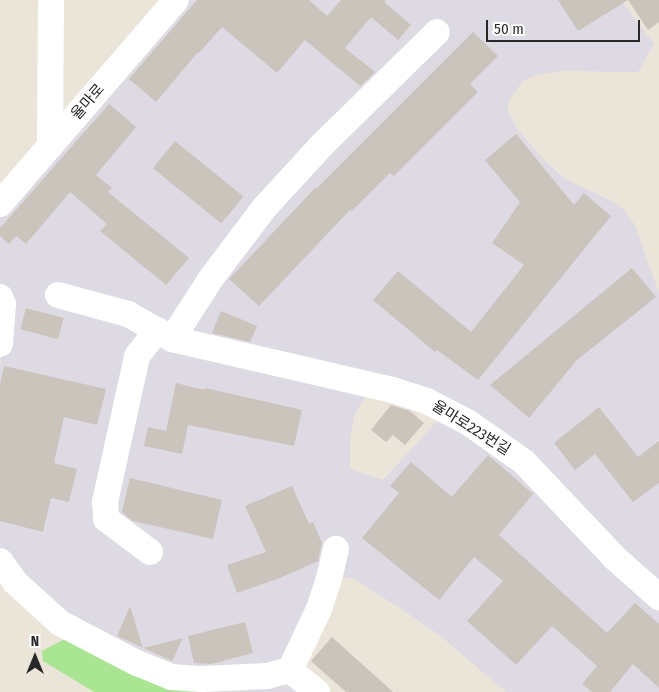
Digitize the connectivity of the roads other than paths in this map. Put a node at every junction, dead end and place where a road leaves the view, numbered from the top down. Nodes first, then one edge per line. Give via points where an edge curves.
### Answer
1 (51, 0) edge
2 (176, 0) edge
3 (437, 32) dead end
4 (50, 146) junction
5 (0, 204) edge
6 (58, 295) dead end
7 (0, 297) edge
8 (165, 334) junction
9 (0, 344) edge
10 (336, 549) dead end
11 (150, 552) dead end
12 (0, 561) edge
13 (659, 597) edge
14 (290, 670) junction
15 (316, 692) edge

1 - 4 lane
2 - 4 lane, 율마로
3 - 8 lane via 264,207
4 - 5 lane, 율마로
6 - 8 lane, 율마로223번길 via 128,314
7 - 9 lane via 3,304
8 - 11 lane via 137,356 105,502 106,519
8 - 13 lane, 율마로223번길 via 427,401 469,424 524,462 615,558
10 - 14 lane via 318,609
12 - 14 lane via 15,582 60,623 171,677 267,676
14 - 15 lane

